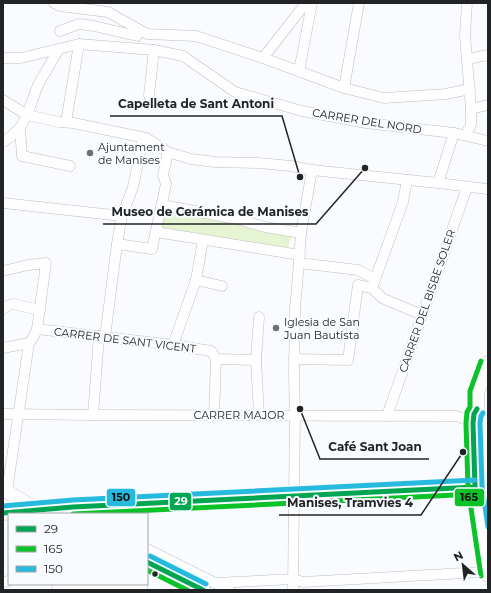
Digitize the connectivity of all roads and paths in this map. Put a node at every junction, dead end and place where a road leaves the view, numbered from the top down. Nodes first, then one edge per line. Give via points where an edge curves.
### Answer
1 (54, 3) edge
2 (306, 3) edge
3 (312, 3) edge
4 (360, 3) edge
5 (467, 3) edge
6 (295, 17) junction
7 (309, 20) junction
8 (60, 31) dead end
9 (142, 35) junction
10 (79, 44) junction
11 (59, 49) junction
12 (149, 50) junction
13 (488, 56) edge
14 (3, 58) edge
15 (263, 58) junction
16 (467, 59) junction
17 (299, 71) junction
18 (344, 88) junction
19 (470, 89) junction
20 (149, 94) dead end
21 (3, 100) edge
22 (488, 105) edge
23 (471, 109) junction
24 (27, 115) junction
25 (62, 122) junction
26 (20, 128) junction
27 (454, 133) junction
28 (465, 135) junction
29 (143, 138) junction
30 (488, 141) edge
31 (3, 142) edge
32 (168, 152) junction
33 (70, 166) dead end
34 (312, 170) junction
35 (407, 180) junction
36 (438, 183) junction
37 (467, 187) junction
38 (487, 189) edge
39 (3, 203) edge
40 (162, 205) junction
41 (122, 216) junction
42 (156, 232) junction
43 (301, 233) junction
44 (203, 240) junction
45 (117, 244) junction
46 (300, 259) junction
47 (3, 271) edge
48 (375, 279) junction
49 (196, 280) junction
50 (222, 286) dead end
51 (3, 308) edge
52 (40, 310) junction
53 (422, 315) junction
54 (259, 317) dead end
55 (37, 329) junction
56 (102, 337) junction
57 (29, 342) junction
58 (172, 345) junction
59 (3, 348) edge
60 (216, 359) junction
61 (294, 359) junction
62 (256, 360) junction
63 (488, 362) edge
64 (482, 406) edge
65 (3, 414) edge
66 (19, 414) junction
67 (92, 415) junction
68 (214, 415) junction
69 (258, 415) junction
70 (296, 415) junction
71 (387, 416) junction
72 (473, 423) junction
73 (481, 489) edge
74 (5, 490) edge
75 (294, 496) junction
76 (72, 510) edge
77 (41, 512) edge
78 (3, 513) edge
79 (485, 537) edge
80 (148, 550) edge
81 (148, 563) edge
82 (488, 572) edge
83 (293, 579) junction
84 (209, 586) edge
85 (60, 587) edge
86 (190, 587) edge
87 (142, 588) edge
88 (229, 590) edge
89 (293, 590) edge

1 - 9 street via 108,12
2 - 6 street
3 - 7 street
4 - 18 street
5 - 16 street
6 - 7 street
6 - 15 street
7 - 17 street
8 - 9 street via 79,24
9 - 12 street via 147,40
9 - 15 street via 196,36
10 - 11 street, CARRER DEL NORD
10 - 12 street, CARRER DEL NORD
10 - 25 street
11 - 14 street, CARRER DEL NORD via 21,58
11 - 24 street via 38,85
12 - 20 street
12 - 27 street, CARRER DEL NORD via 183,56 235,92 302,111 366,123
13 - 16 street
15 - 17 street
16 - 19 street
17 - 18 street
18 - 19 street via 384,98 446,94
19 - 23 street
21 - 24 street
22 - 23 street
23 - 28 street via 471,125
24 - 25 street
24 - 26 street
25 - 29 street
26 - 31 street
26 - 33 street via 22,156
27 - 28 street, CARRER DEL NORD
27 - 36 street
28 - 30 street, CARRER DEL NORD
29 - 32 street
29 - 41 street via 133,187
32 - 34 street via 191,159 215,162 291,166
32 - 40 street via 163,176 166,184
34 - 35 street
34 - 43 street
35 - 36 street
35 - 48 street via 403,202
36 - 37 street
37 - 38 street
37 - 53 street, CARRER DEL BISBE SOLER
39 - 41 street
40 - 42 street
40 - 43 street
41 - 45 street
42 - 44 street
42 - 45 street via 152,249
43 - 46 street
44 - 46 street
44 - 49 street
45 - 56 street
46 - 48 street via 358,270
46 - 61 street via 294,307
47 - 52 street via 46,264
48 - 53 street via 382,298
48 - 61 street via 358,285 348,360
49 - 50 street
49 - 58 street
51 - 52 street via 13,304
52 - 55 street
53 - 71 street, CARRER DEL BISBE SOLER
54 - 62 street
55 - 56 street, CARRER DE SANT VICENT
55 - 57 street
56 - 58 street, CARRER DE SANT VICENT
56 - 67 street
57 - 59 street
57 - 66 street
58 - 60 street, CARRER DE SANT VICENT via 211,351
60 - 62 street
60 - 68 street
61 - 70 street
62 - 69 street
63 - 64 main road via 477,393
64 - 72 main road via 474,414
65 - 66 street, CARRER MAJOR
66 - 67 street, CARRER MAJOR
66 - 74 street
67 - 68 street, CARRER MAJOR
68 - 69 street, CARRER MAJOR
69 - 70 street, CARRER MAJOR
70 - 71 street, CARRER MAJOR
70 - 75 street
71 - 72 street, CARRER MAJOR via 456,416
72 - 73 main road
73 - 75 main road
73 - 79 main road
74 - 77 main road
75 - 76 main road
75 - 83 street
76 - 77 main road
77 - 78 main road
79 - 82 main road
80 - 84 street
81 - 86 main road
82 - 83 street via 303,582
83 - 84 street
83 - 89 street
84 - 86 main road
84 - 88 street
85 - 87 street

